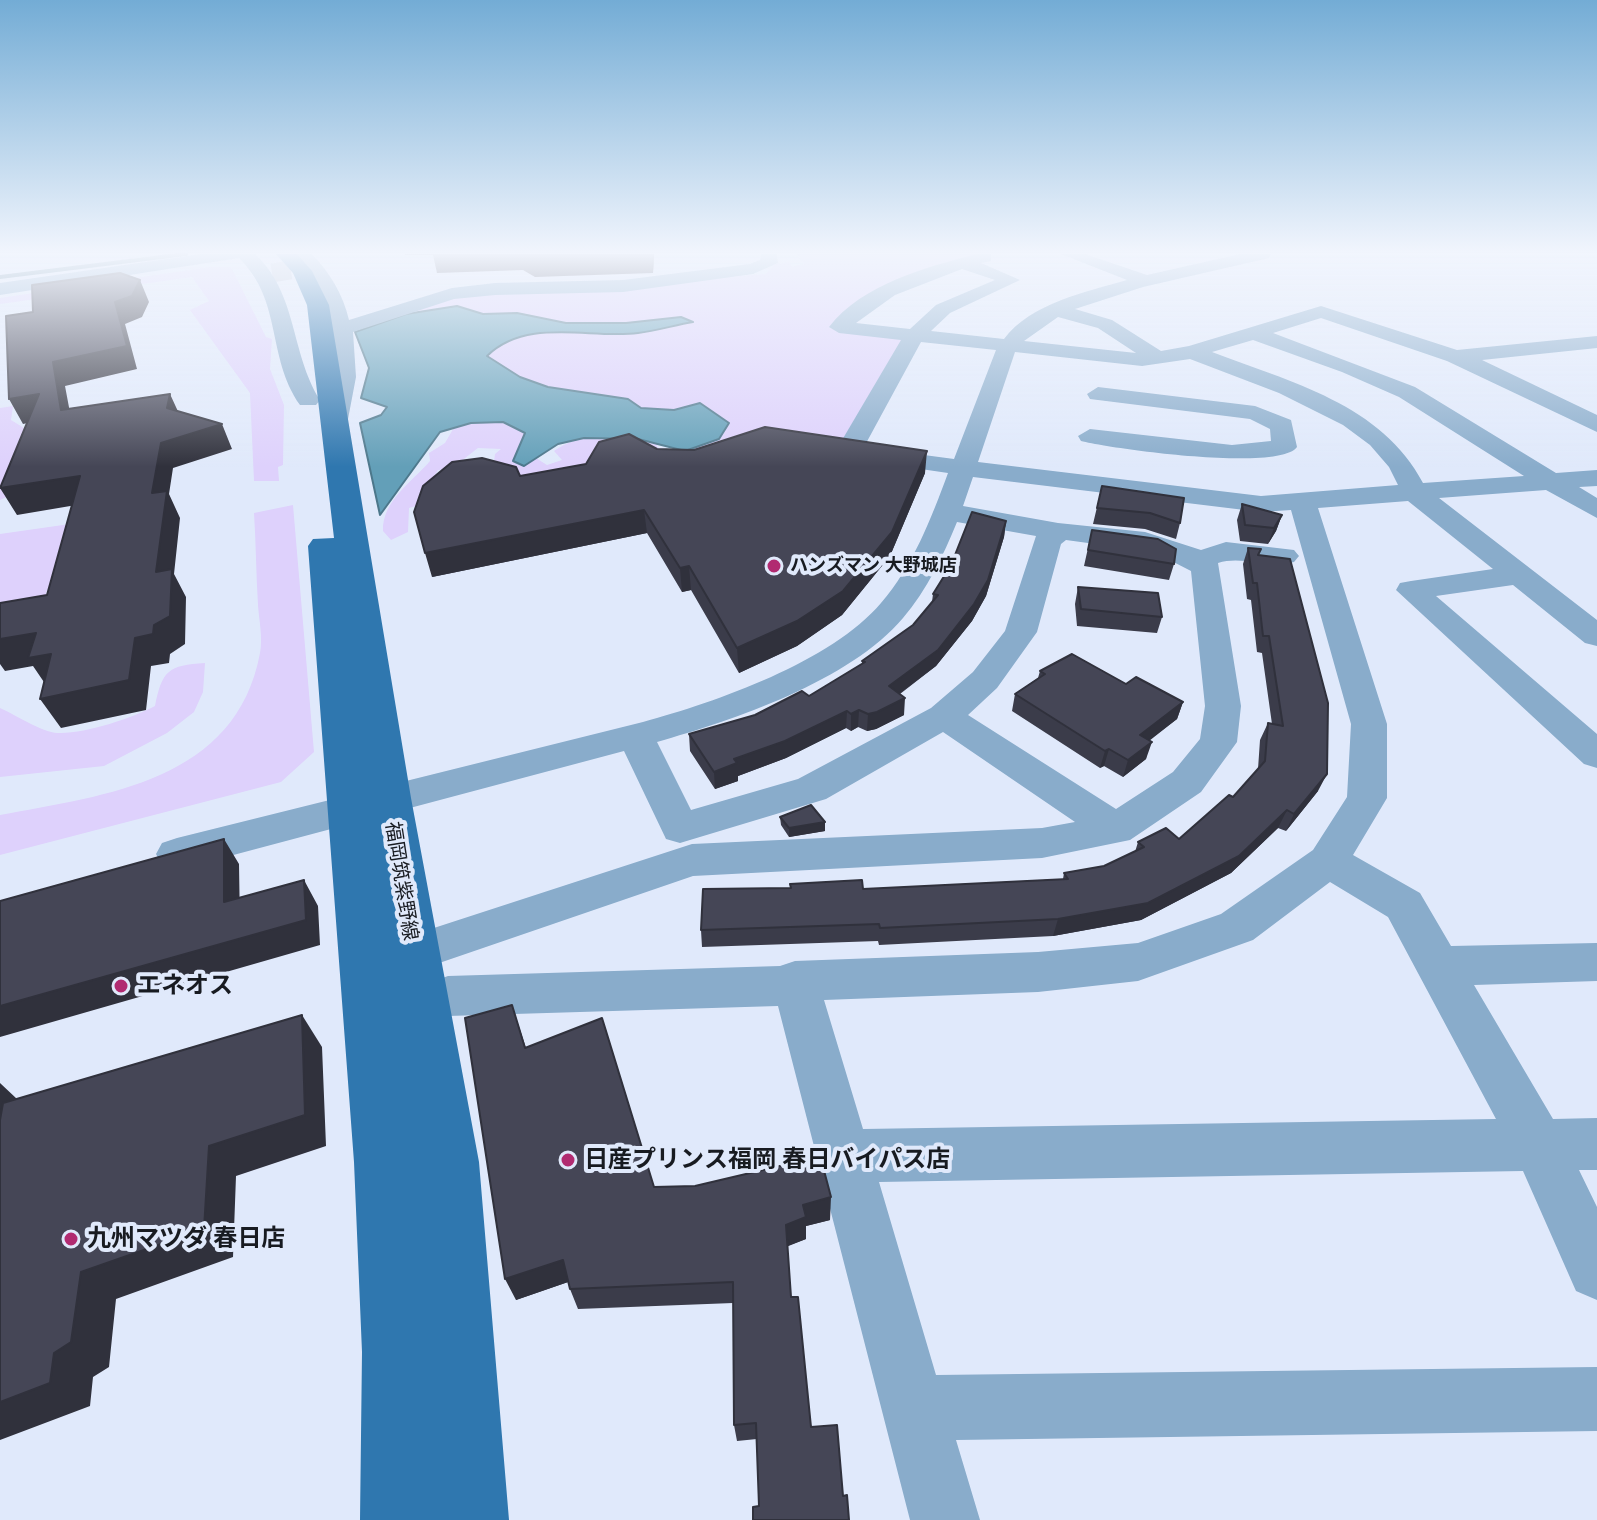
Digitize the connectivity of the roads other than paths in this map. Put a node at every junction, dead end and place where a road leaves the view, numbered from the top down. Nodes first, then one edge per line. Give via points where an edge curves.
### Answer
1 (303, 325) edge
2 (340, 325) edge
3 (353, 325) edge
4 (841, 325) edge
5 (926, 325) edge
6 (1029, 325) edge
7 (1106, 325) edge
8 (1279, 325) edge
9 (1360, 325) edge
10 (341, 329) junction
11 (1253, 333) junction
12 (914, 336) junction
13 (1597, 342) edge
14 (1009, 345) junction
15 (1192, 352) junction
16 (1455, 356) junction
17 (1103, 358) junction
18 (1160, 359) junction
19 (1098, 394) junction
20 (1597, 402) edge
21 (1564, 406) junction
22 (322, 410) junction
23 (1597, 425) edge
24 (1090, 436) junction
25 (964, 469) junction
26 (1597, 478) edge
27 (1554, 482) junction
28 (1082, 484) junction
29 (1415, 493) junction
30 (1303, 503) junction
31 (1597, 510) edge
32 (945, 511) junction
33 (1058, 532) junction
34 (1284, 556) edge
35 (1199, 560) junction
36 (1516, 575) junction
37 (1597, 636) edge
38 (944, 716) junction
39 (635, 735) junction
40 (1597, 755) edge
41 (369, 803) junction
42 (1116, 829) junction
43 (686, 844) junction
44 (152, 861) edge
45 (1328, 861) junction
46 (413, 953) junction
47 (1597, 962) edge
48 (1438, 966) junction
49 (779, 986) dead end
50 (448, 996) dead end
51 (1538, 1144) junction
52 (1597, 1144) edge
53 (841, 1156) junction
54 (1597, 1270) edge
55 (1597, 1399) edge
56 (914, 1408) junction
57 (400, 1520) edge
58 (469, 1520) edge
59 (945, 1520) edge

1 - 22 main road, 福岡筑紫野線
2 - 10 street
3 - 10 street
4 - 12 street
5 - 12 street
6 - 14 street
7 - 18 street
8 - 11 street
9 - 16 street
10 - 22 street via 344,394
11 - 15 street
11 - 27 street via 1407,392
12 - 14 street
12 - 25 street via 848,452
13 - 16 street
14 - 17 street
14 - 25 street
15 - 18 street
15 - 29 street via 1305,397 1361,426 1398,459
16 - 21 street
17 - 18 street
17 - 19 street
19 - 24 street
19 - 24 street via 1255,413 1282,425 1284,447 1232,453
20 - 21 street
21 - 23 street
22 - 41 main road, 福岡筑紫野線
24 - 28 street
25 - 28 street
25 - 32 street
26 - 27 street
27 - 29 street
27 - 31 street
28 - 30 street via 1216,501
29 - 30 street
29 - 36 street
30 - 45 street via 1369,724 1367,798
32 - 33 street
32 - 39 street via 918,575 890,614 839,652 745,701
33 - 35 street via 1175,548
33 - 38 street via 1047,541 1021,632 985,680
34 - 35 street via 1226,551
35 - 42 street via 1206,568 1223,706 1218,742 1187,782
36 - 37 street
36 - 40 street via 1411,590
38 - 42 street
38 - 43 street via 812,789
39 - 41 street
39 - 43 street
41 - 44 street
41 - 46 main road, 福岡筑紫野線
41 - 57 main road, 福岡筑紫野線 via 398,1352
42 - 43 street via 1042,843
43 - 46 street
45 - 48 street via 1404,905
45 - 53 street via 1237,927 1138,962 1038,972 795,981
46 - 58 main road, 福岡筑紫野線 via 447,1162
47 - 48 street
48 - 51 street
49 - 50 street
51 - 52 street
51 - 53 street
51 - 54 street
53 - 56 street
55 - 56 street
56 - 59 street

